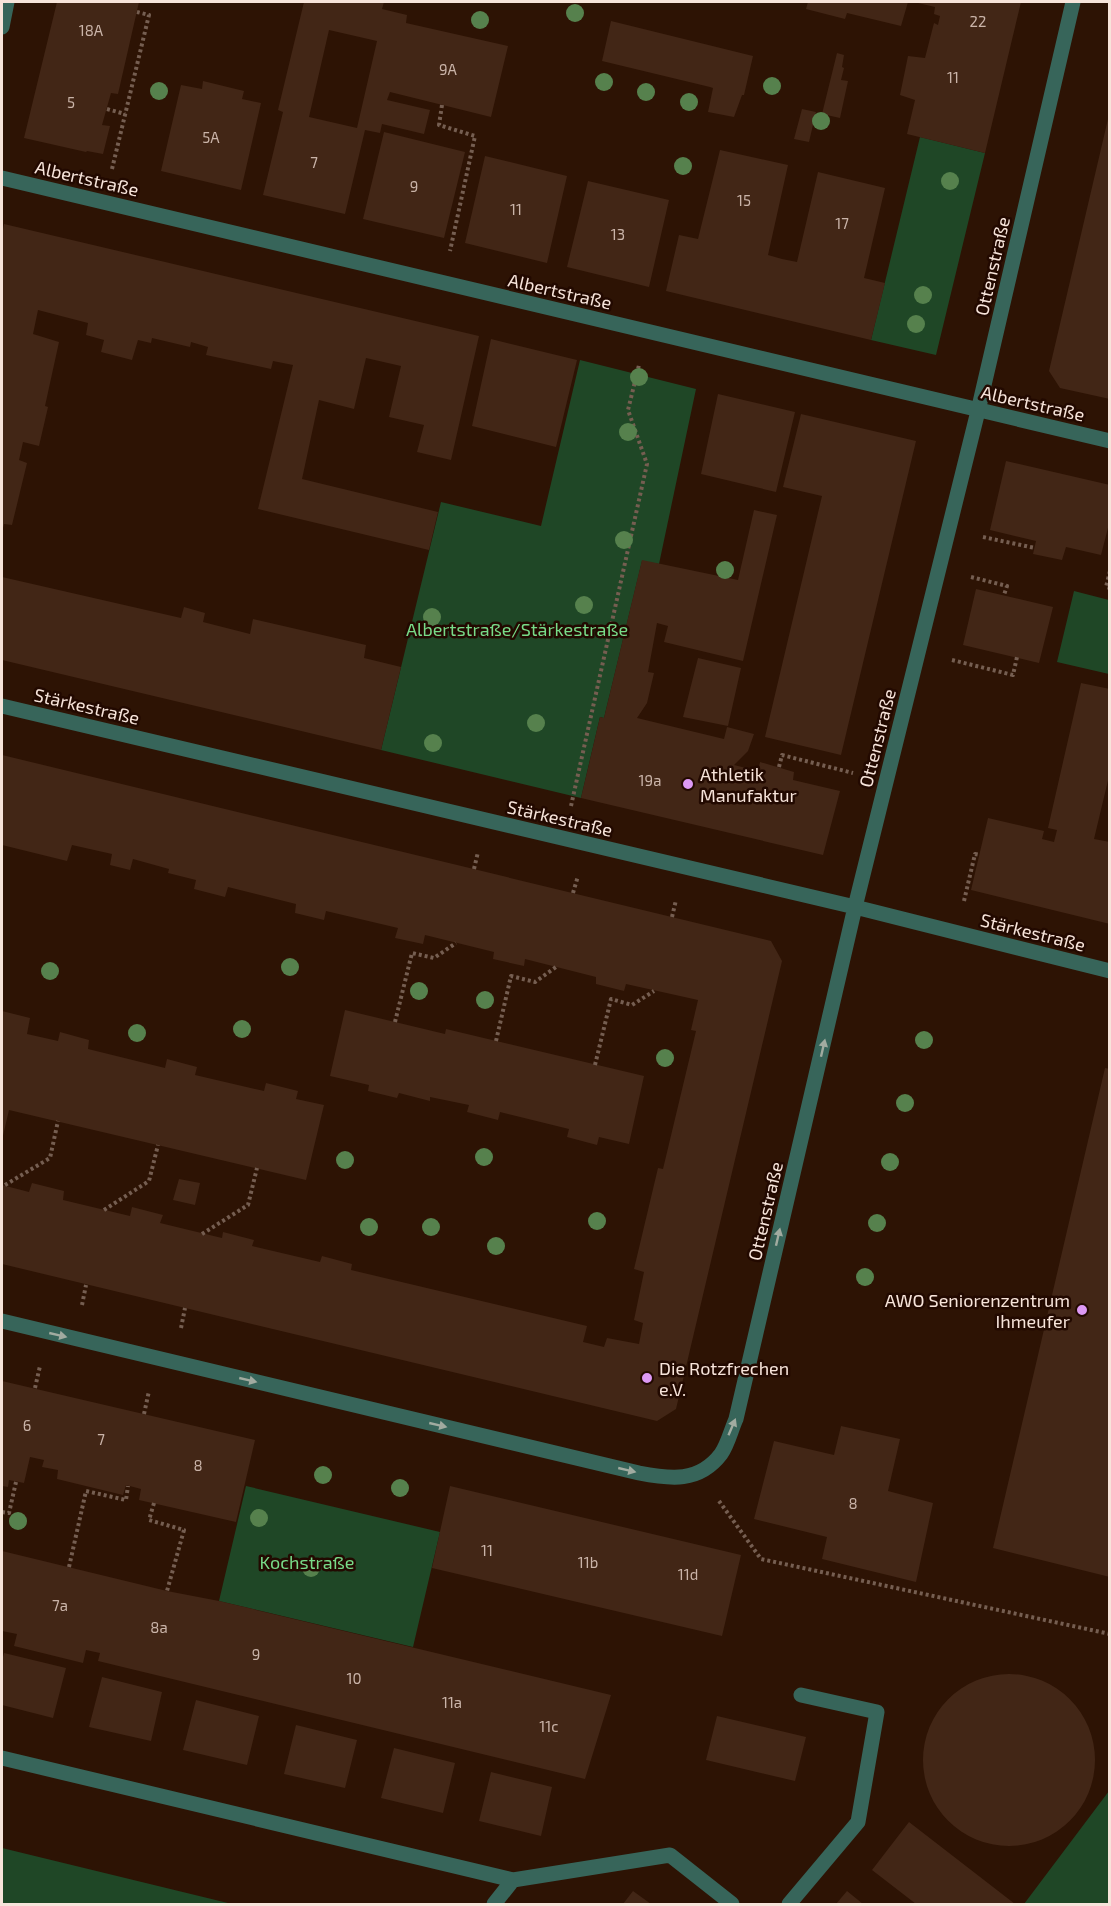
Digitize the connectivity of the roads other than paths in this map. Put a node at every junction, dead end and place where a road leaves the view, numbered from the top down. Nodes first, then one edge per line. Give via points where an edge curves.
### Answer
1 (7, 2) edge
2 (1072, 2) edge
3 (2, 27) edge
4 (2, 178) edge
5 (978, 411) junction
6 (1110, 441) edge
7 (2, 706) edge
8 (855, 907) junction
9 (1110, 971) edge
10 (2, 1321) edge
11 (801, 1695) dead end
12 (2, 1758) edge
13 (513, 1880) junction
14 (494, 1905) edge
15 (732, 1905) edge
16 (789, 1905) edge

1 - 3 street
2 - 5 street, Ottenstraße
4 - 5 street, Albertstraße
5 - 6 street, Albertstraße
5 - 8 street, Ottenstraße
7 - 8 street, Stärkestraße
8 - 9 street, Stärkestraße
10 -> 8 street, Ottenstraße via 639,1473 669,1478 699,1473 721,1453 736,1419
11 - 16 street via 877,1712 858,1822
12 - 13 street
13 - 14 street
13 - 15 street via 670,1855

